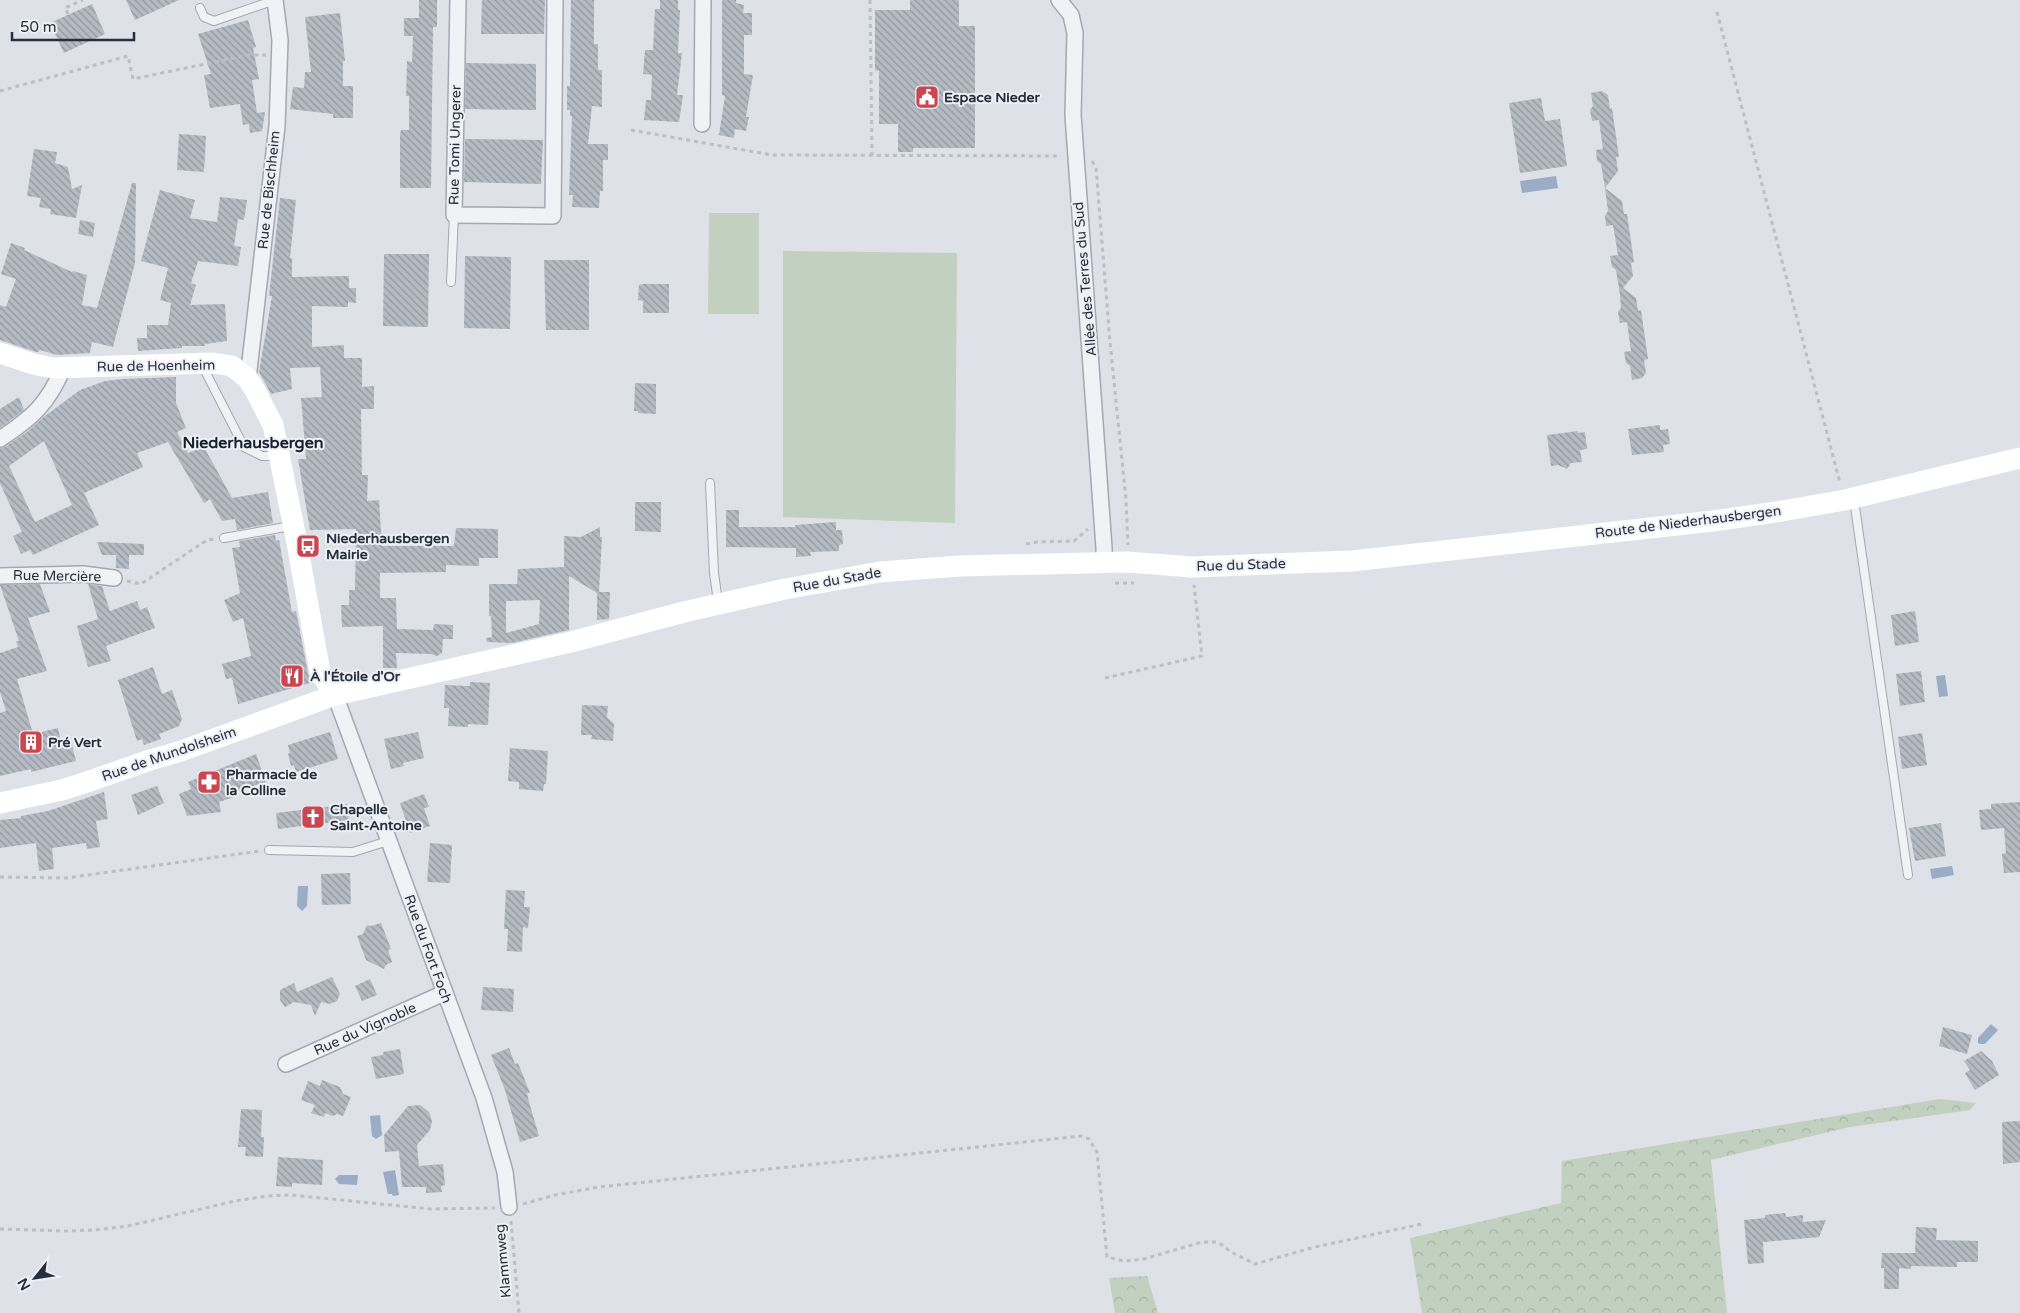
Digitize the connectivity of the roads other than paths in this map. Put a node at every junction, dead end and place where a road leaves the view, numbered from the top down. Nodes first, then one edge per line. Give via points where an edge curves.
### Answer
1 (275, 0) edge
2 (458, 0) edge
3 (555, 0) edge
4 (703, 0) edge
5 (1059, 0) edge
6 (200, 8) dead end
7 (702, 124) dead end
8 (454, 215) junction
9 (451, 282) dead end
10 (0, 352) edge
11 (201, 363) junction
12 (63, 368) junction
13 (248, 380) junction
14 (0, 439) edge
15 (280, 456) junction
16 (2020, 458) edge
17 (710, 483) dead end
18 (1849, 499) junction
19 (293, 526) junction
20 (224, 538) dead end
21 (1352, 561) joint
22 (1104, 563) junction
23 (0, 576) edge
24 (114, 578) road end
25 (718, 604) junction
26 (335, 695) junction
27 (0, 803) edge
28 (388, 841) junction
29 (269, 850) road end
30 (1908, 876) dead end
31 (444, 993) junction
32 (286, 1064) dead end
33 (509, 1207) road end

1 - 6 lane via 214,21 204,16
1 - 13 street, Rue de Bischheim via 280,40 277,126
2 - 8 street, Rue Tomi Ungerer
3 - 8 street, Rue Tomi Ungerer via 553,216
4 - 7 street
5 - 22 street, Allée des Terres du Sud via 1071,15 1075,33 1075,156
8 - 9 lane
10 - 12 street, Rue de Hoenheim via 33,364
11 - 12 street, Rue de Hoenheim
11 - 13 street, Rue de Hoenheim via 232,366
11 - 15 lane via 244,448 262,456
12 - 14 street via 56,386 42,406
13 - 15 street, Rue de Hoenheim via 273,425
15 - 19 street, Rue de Hoenheim
16 - 18 street, Route de Niederhausbergen
17 - 25 lane
18 - 21 street, Route de Niederhausbergen via 1713,521
18 - 30 lane
19 - 20 lane
19 - 26 street, Rue de Hoenheim via 320,672
21 - 22 street, Rue du Stade via 1192,567
22 - 25 street, Rue du Stade via 960,566 880,572
23 - 24 street, Rue Mercière via 83,574
25 - 26 street, Rue du Stade via 571,642
26 - 27 street, Rue de Mundolsheim via 103,777 62,790
26 - 28 street, Rue du Fort Foch
28 - 29 lane via 352,852
28 - 31 street, Rue du Fort Foch
31 - 32 street, Rue du Vignoble
31 - 33 street, Rue du Fort Foch via 484,1098 505,1172

